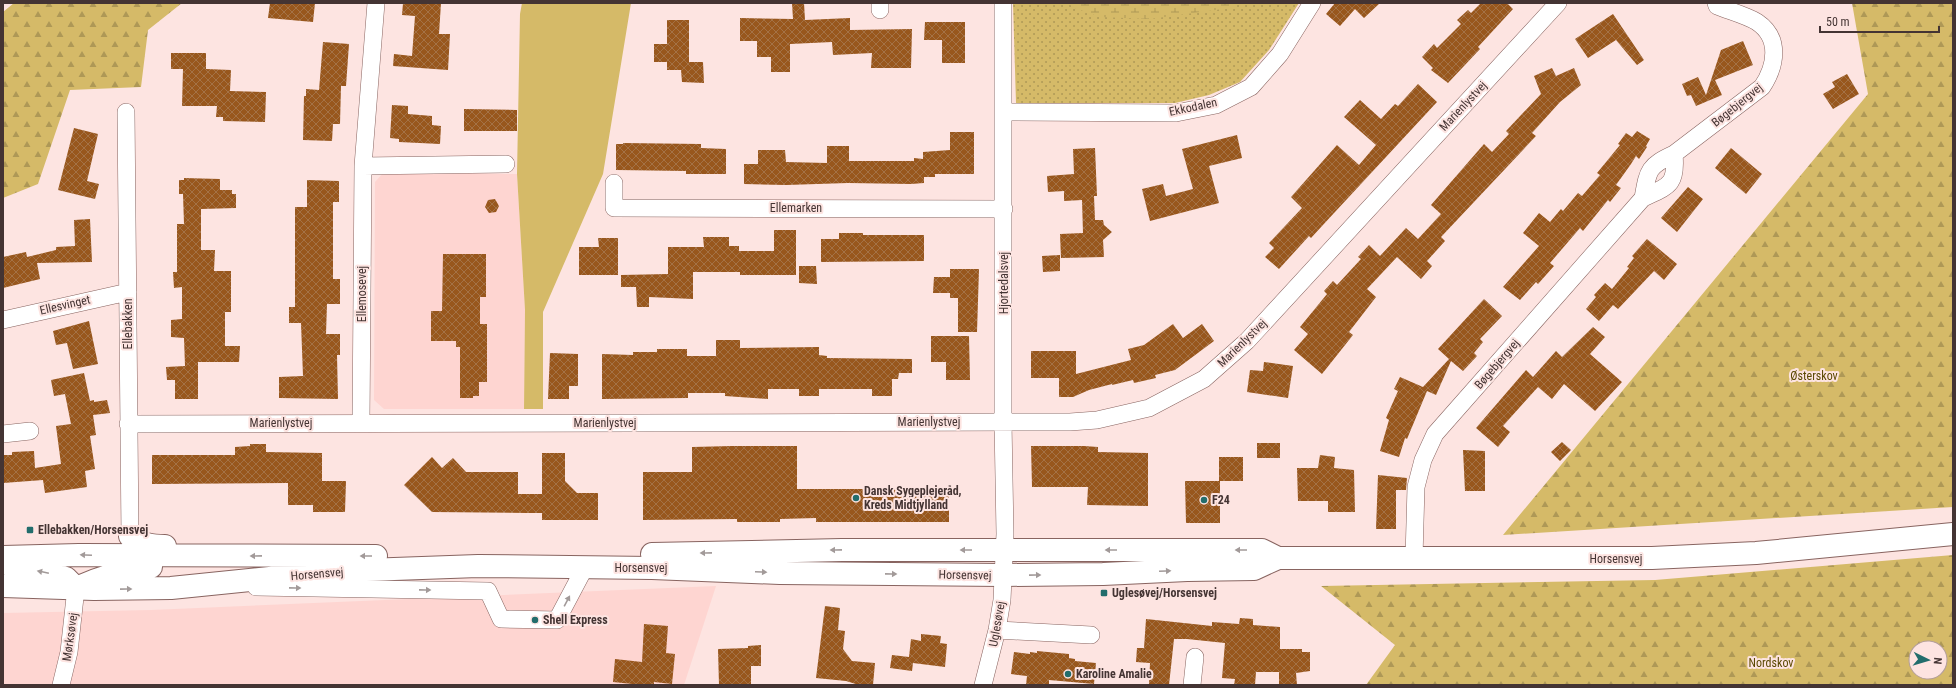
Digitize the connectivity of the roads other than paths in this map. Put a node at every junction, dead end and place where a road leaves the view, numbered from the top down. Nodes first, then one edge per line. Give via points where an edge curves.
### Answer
1 (376, 3) edge
2 (1003, 3) edge
3 (1312, 3) edge
4 (1558, 3) edge
5 (1716, 3) edge
6 (126, 112) dead end
7 (1005, 112) junction
8 (1674, 154) junction
9 (506, 164) dead end
10 (363, 166) junction
11 (614, 183) dead end
12 (1643, 198) junction
13 (1004, 209) junction
14 (128, 292) junction
15 (3, 320) edge
16 (1003, 422) junction
17 (361, 423) junction
18 (128, 424) junction
19 (30, 431) dead end
20 (3, 434) edge
21 (1953, 534) edge
22 (130, 536) joint
23 (223, 556) junction
24 (3, 557) edge
25 (1414, 558) junction
26 (1004, 563) junction
27 (3, 567) edge
28 (584, 568) junction
29 (228, 582) junction
30 (3, 586) edge
31 (76, 588) junction
32 (997, 630) junction
33 (1091, 635) dead end
34 (1195, 657) dead end
35 (62, 685) edge
36 (983, 685) edge
37 (1192, 685) edge

1 - 10 street, Ellemosevej
2 - 7 street, Hjortedalsvej
3 - 7 street, Ekkodalen via 1280,54 1251,87 1216,105 1176,113
4 - 16 street, Marienlystvej via 1247,341 1204,379 1148,408 1097,420
5 - 8 street, Bøgebjergvej via 1717,6 1756,21 1766,29 1772,39 1774,63 1762,87
6 - 14 street, Ellebakken
7 - 13 street, Hjortedalsvej
8 - 12 street, Bøgebjergvej via 1656,163 1647,175
8 - 12 street, Bøgebjergvej via 1676,172 1667,187
9 - 10 street
10 - 17 street, Ellemosevej
11 - 13 street, Ellemarken via 614,208
12 - 25 street, Bøgebjergvej via 1435,434 1423,460 1416,487
13 - 16 street, Hjortedalsvej
14 - 15 street, Ellesvinget
14 - 18 street, Ellebakken
16 - 17 street, Marienlystvej
16 - 26 street, Hjortedalsvej
17 - 18 street, Marienlystvej
18 - 22 street, Ellebakken
19 - 20 street
21 - 25 main road, Horsensvej via 1756,553 1652,558
22 - 23 main road via 150,546 188,548
23 -> 24 main road, Horsensvej
26 -> 23 main road, Horsensvej via 842,550 587,556
23 - 31 main road via 196,564 109,574
25 - 26 main road, Horsensvej via 1278,558 1262,550
28 -> 26 main road, Horsensvej via 780,573
26 - 32 street, Uglesøvej
31 -> 27 main road via 66,578 41,571
28 - 29 main road, Horsensvej via 478,566 338,571
29 -> 28 street via 264,588 488,591 501,619 557,620
31 -> 29 main road, Horsensvej via 171,588
30 - 31 main road, Horsensvej
31 - 35 street, Mørksøvej via 69,652
32 - 33 street
32 - 36 street, Uglesøvej
34 - 37 street

